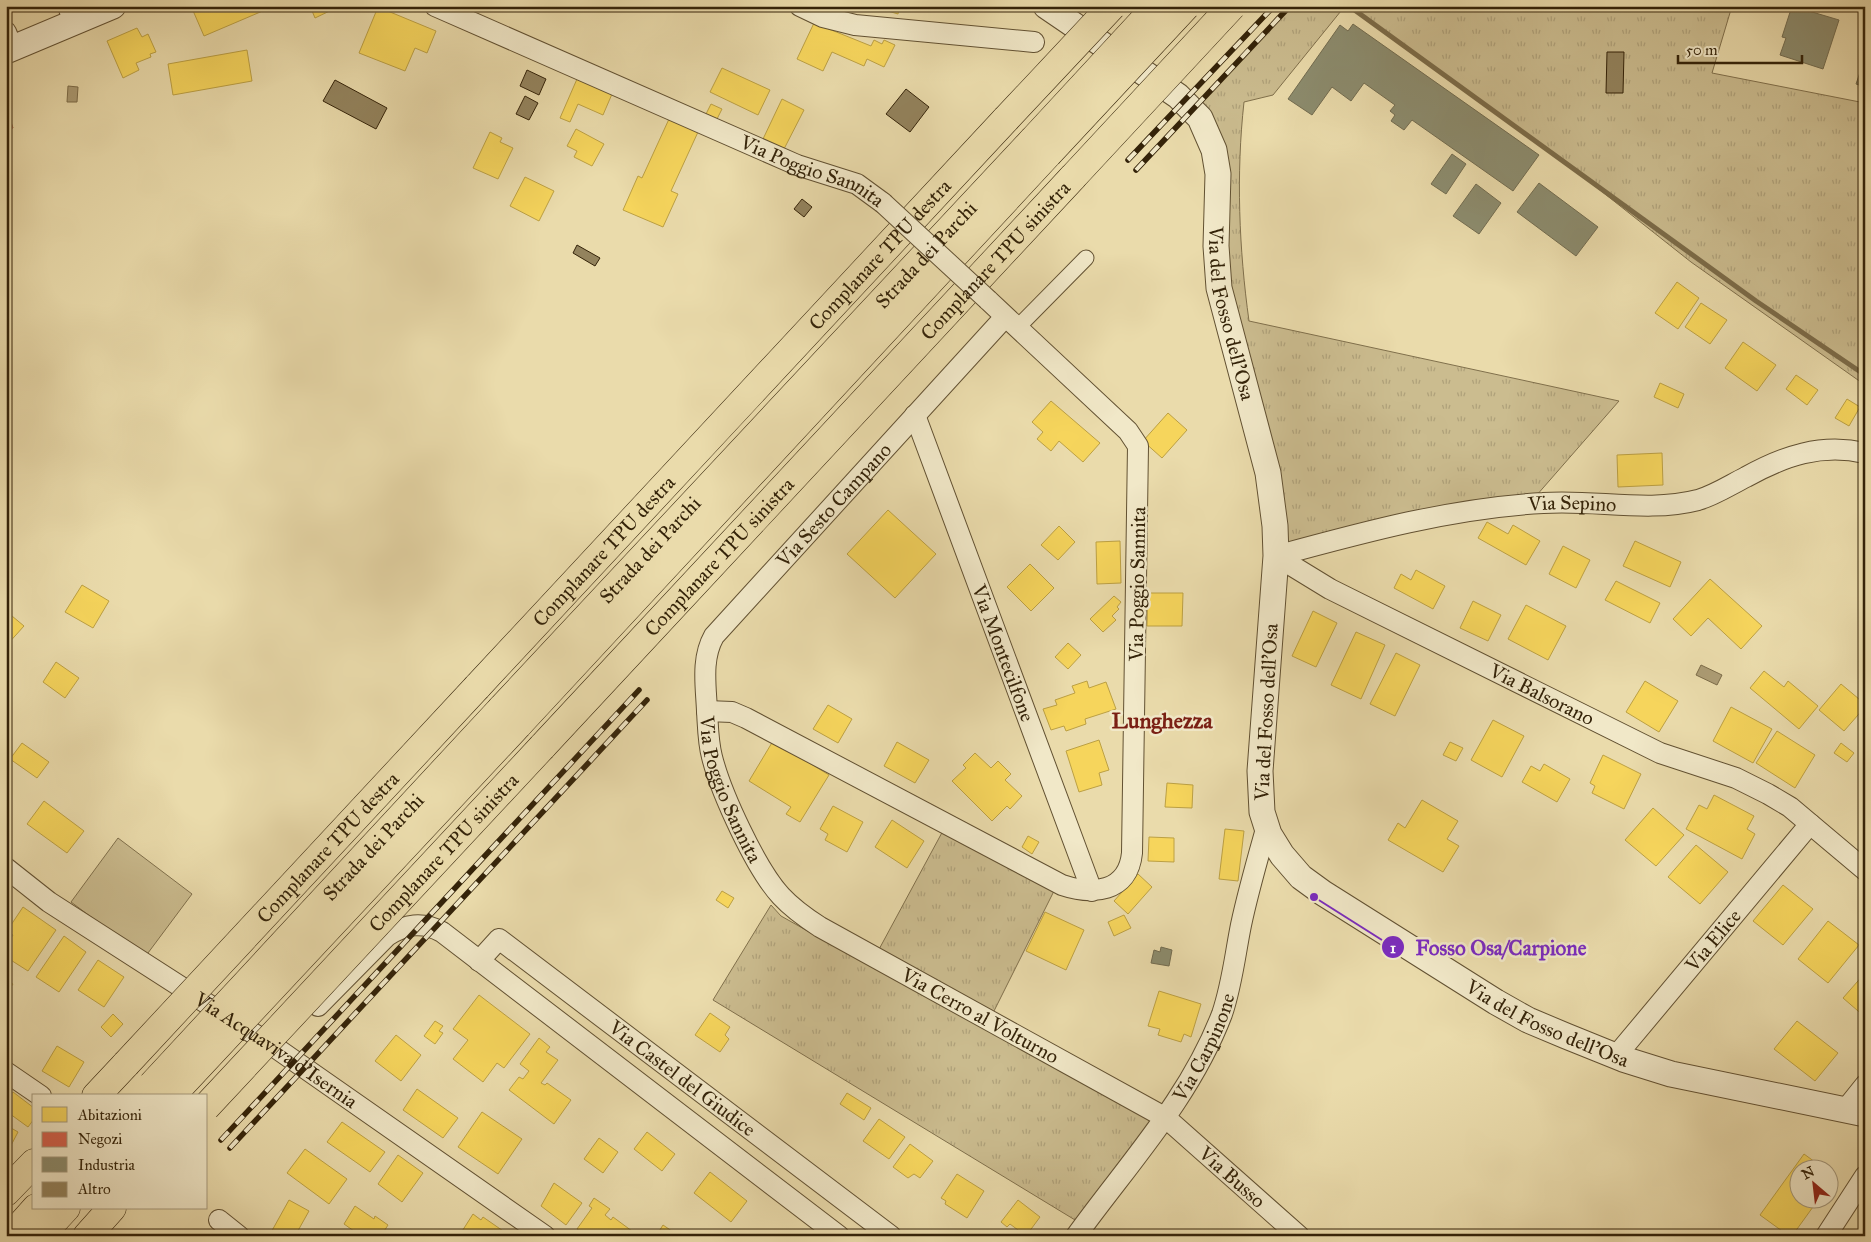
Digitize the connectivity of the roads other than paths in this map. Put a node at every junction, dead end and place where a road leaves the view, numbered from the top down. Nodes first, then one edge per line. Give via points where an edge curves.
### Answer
1 (114, 6) edge
2 (435, 6) edge
3 (800, 6) edge
4 (1112, 6) edge
5 (1158, 6) edge
6 (1186, 6) edge
7 (1232, 6) edge
8 (1054, 9) edge
9 (71, 15) edge
10 (1034, 42) dead end
11 (8, 44) edge
12 (1041, 147) junction
13 (1086, 258) dead end
14 (1011, 322) junction
15 (915, 415) junction
16 (1865, 453) edge
17 (1276, 556) junction
18 (707, 711) junction
19 (1810, 824) junction
20 (1266, 829) junction
21 (6, 868) edge
22 (1865, 870) edge
23 (1092, 891) junction
24 (796, 911) joint
25 (479, 961) junction
26 (276, 1048) junction
27 (1616, 1056) junction
28 (6, 1072) edge
29 (1865, 1085) edge
30 (155, 1092) edge
31 (38, 1094) edge
32 (98, 1094) edge
33 (208, 1105) edge
34 (1855, 1112) edge
35 (1166, 1118) junction
36 (32, 1165) edge
37 (1865, 1176) edge
38 (6, 1192) edge
39 (34, 1210) edge
40 (64, 1210) edge
41 (110, 1210) edge
42 (219, 1220) dead end
43 (11, 1236) edge
44 (40, 1236) edge
45 (87, 1236) edge
46 (239, 1236) edge
47 (545, 1236) edge
48 (839, 1236) edge
49 (891, 1236) edge
50 (1076, 1236) edge
51 (1299, 1236) edge
52 (1826, 1236) edge

1 - 9 street
2 - 14 street, Via Poggio Sannita, bridge via 797,165 857,184 883,202
3 - 10 street via 823,17 856,25
4 - 32 highway, Complanare TPU destra, bridge
5 - 12 highway, Strada dei Parchi, bridge
6 - 12 highway, Strada dei Parchi, bridge
7 - 33 highway, Complanare TPU sinistra, bridge
8 - 17 street, Via del Fosso dell'Osa via 1178,96 1197,114 1212,143 1218,174 1216,246 1219,288 1268,473
9 - 11 street
12 - 30 highway, Strada dei Parchi, bridge
13 - 14 street
14 - 15 street, Via Sesto Campano
14 - 23 street, Via Poggio Sannita via 1128,430 1137,443 1139,454 1131,857 1127,870 1117,883
15 - 18 street, Via Sesto Campano via 714,636 705,664
15 - 23 street, Via Montecilfone
16 - 17 street, Via Sepino via 1833,448 1801,453 1763,468 1718,492 1686,502 1556,502 1497,507 1412,521
17 - 19 street, Via Balsorano via 1337,592 1660,753 1749,784
17 - 20 street, Via del Fosso dell'Osa via 1260,784
18 - 23 street, Via Poggio Sannita via 743,716 1047,878 1077,890
18 - 24 street, Via Poggio Sannita via 714,765 746,841 771,884
19 - 22 street, Via Balsorano
19 - 27 street, Via Elice
20 - 27 street, Via del Fosso dell'Osa via 1288,863 1323,893 1516,1014
20 - 35 street, Via Carpinone via 1244,908 1224,1006 1193,1075
21 - 26 street, Via Acquaviva d'Isernia via 49,902
24 - 35 street, Via Cerro al Volturno
25 - 26 street, Via Castel del Giudice via 430,925 400,927 387,936
25 - 48 street, Via Castel del Giudice
25 - 49 street, Via Castel del Giudice via 499,939
26 - 47 street, Via Acquaviva d'Isernia
27 - 34 street, Via del Fosso dell'Osa via 1672,1074
28 - 31 street
29 - 34 street
35 - 50 street, Via Carpinone
35 - 51 street, Via Busso
36 - 38 highway
37 - 52 street
39 - 43 highway
40 - 44 highway
41 - 45 highway
42 - 46 street

